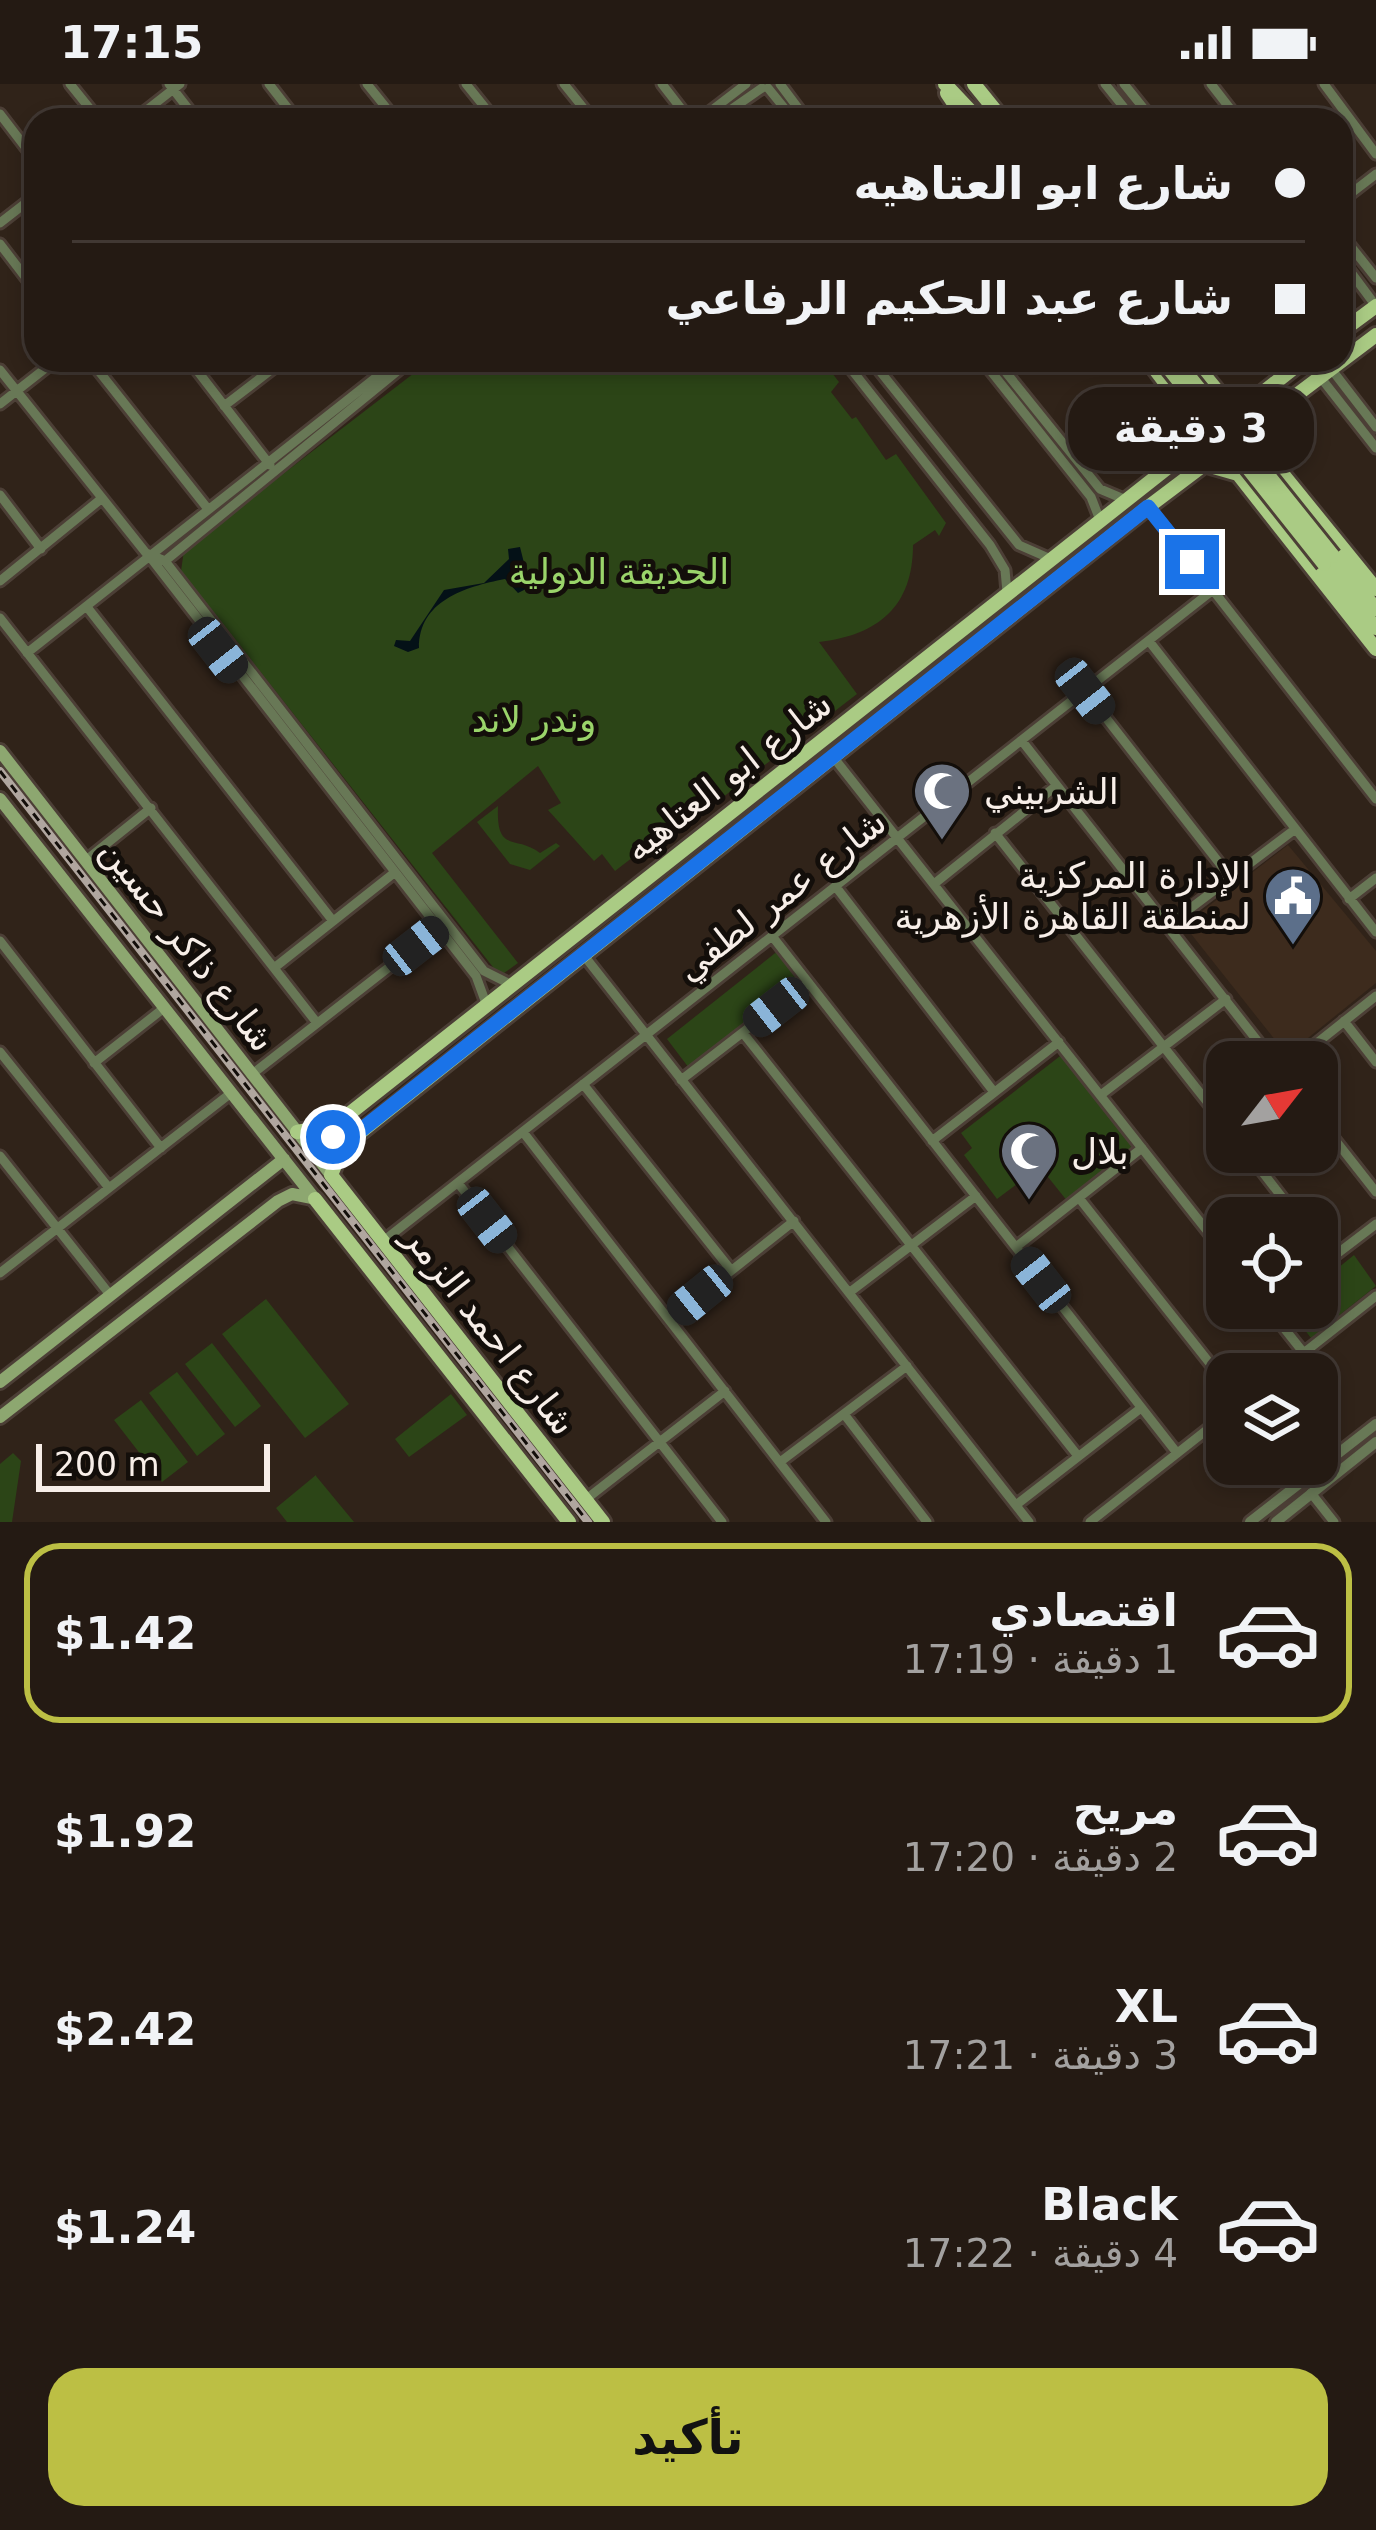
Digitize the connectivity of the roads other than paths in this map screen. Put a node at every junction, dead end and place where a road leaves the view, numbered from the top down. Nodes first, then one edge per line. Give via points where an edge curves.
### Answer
1 (70, 84) edge
2 (269, 84) edge
3 (367, 84) edge
4 (466, 84) edge
5 (662, 84) edge
6 (746, 84) edge
7 (943, 84) edge
8 (964, 84) edge
9 (974, 84) edge
10 (1105, 84) edge
11 (1124, 84) edge
12 (174, 86) edge
13 (768, 86) edge
14 (89, 108) edge
15 (148, 108) edge
16 (288, 108) edge
17 (386, 108) edge
18 (485, 108) edge
19 (683, 108) edge
20 (711, 108) edge
21 (734, 108) edge
22 (793, 108) edge
23 (968, 108) edge
24 (983, 108) edge
25 (993, 108) edge
26 (1124, 108) edge
27 (1143, 108) edge
28 (0, 114) edge
29 (1353, 123) edge
30 (24, 145) edge
31 (1376, 154) edge
32 (24, 205) edge
33 (0, 224) edge
34 (0, 244) edge
35 (1353, 248) edge
36 (1353, 273) edge
37 (24, 275) edge
38 (1376, 278) edge
39 (1373, 296) edge
40 (1353, 318) edge
41 (0, 370) edge
42 (41, 372) edge
43 (100, 372) edge
44 (198, 372) edge
45 (268, 372) edge
46 (379, 372) edge
47 (396, 372) edge
48 (853, 372) edge
49 (880, 372) edge
50 (992, 372) edge
51 (1005, 372) edge
52 (1157, 372) edge
53 (1172, 372) edge
54 (1185, 372) edge
55 (1194, 372) edge
56 (1202, 372) edge
57 (1289, 372) edge
58 (1329, 372) edge
59 (1326, 374) junction
60 (17, 392) junction
61 (1173, 393) junction
62 (0, 404) edge
63 (1249, 404) junction
64 (224, 406) junction
65 (1235, 415) junction
66 (1264, 423) junction
67 (1376, 427) edge
68 (1249, 435) junction
69 (1205, 438) junction
70 (1376, 448) edge
71 (1191, 450) junction
72 (1219, 458) junction
73 (272, 466) junction
74 (1204, 467) junction
75 (1284, 476) junction
76 (1095, 493) junction
77 (0, 495) edge
78 (1255, 495) junction
79 (101, 499) junction
80 (1126, 500) junction
81 (1148, 507) junction
82 (208, 509) junction
83 (1100, 520) junction
84 (1007, 532) junction
85 (990, 545) junction
86 (41, 548) junction
87 (145, 556) junction
88 (1051, 559) junction
89 (1328, 560) junction
90 (163, 569) junction
91 (0, 581) edge
92 (1214, 590) junction
93 (1376, 590) edge
94 (1007, 592) junction
95 (87, 607) junction
96 (1376, 609) edge
97 (0, 618) edge
98 (1376, 628) edge
99 (1149, 640) junction
100 (1376, 649) edge
101 (27, 653) junction
102 (1085, 691) junction
103 (1022, 741) junction
104 (0, 752) edge
105 (834, 758) junction
106 (1056, 786) junction
107 (0, 799) edge
108 (1376, 799) edge
109 (151, 808) junction
110 (1294, 830) junction
111 (995, 833) junction
112 (898, 838) junction
113 (85, 861) junction
114 (394, 873) junction
115 (1231, 878) junction
116 (1376, 878) edge
117 (934, 884) junction
118 (836, 886) junction
119 (1349, 899) junction
120 (127, 916) junction
121 (333, 921) junction
122 (1168, 926) junction
123 (438, 929) junction
124 (1376, 932) edge
125 (103, 933) junction
126 (772, 936) junction
127 (0, 941) edge
128 (152, 948) junction
129 (582, 952) junction
130 (126, 962) junction
131 (274, 968) junction
132 (480, 974) junction
133 (808, 982) junction
134 (512, 986) junction
135 (1376, 996) edge
136 (1226, 1000) junction
137 (487, 1006) junction
138 (164, 1008) junction
139 (1344, 1022) junction
140 (317, 1023) junction
141 (743, 1033) junction
142 (646, 1035) junction
143 (1258, 1041) edge
144 (1320, 1041) edge
145 (1060, 1042) junction
146 (1163, 1046) junction
147 (0, 1052) edge
148 (1376, 1062) edge
149 (94, 1063) junction
150 (251, 1075) junction
151 (681, 1080) junction
152 (583, 1084) junction
153 (994, 1092) junction
154 (231, 1093) junction
155 (1102, 1094) junction
156 (1206, 1100) edge
157 (335, 1125) junction
158 (297, 1132) junction
159 (523, 1132) junction
160 (932, 1141) junction
161 (346, 1142) junction
162 (1338, 1144) edge
163 (160, 1148) junction
164 (1142, 1148) junction
165 (284, 1159) junction
166 (2, 1164) edge
167 (1263, 1173) edge
168 (331, 1175) junction
169 (458, 1183) junction
170 (109, 1188) junction
171 (1376, 1192) edge
172 (976, 1196) junction
173 (1282, 1197) edge
174 (1079, 1198) junction
175 (314, 1199) junction
176 (794, 1221) junction
177 (1376, 1224) edge
178 (57, 1228) junction
179 (1206, 1229) edge
180 (382, 1242) junction
181 (911, 1246) junction
182 (1016, 1247) junction
183 (1338, 1253) edge
184 (731, 1270) junction
185 (0, 1273) edge
186 (850, 1292) junction
187 (111, 1296) junction
188 (1376, 1296) edge
189 (1365, 1304) junction
190 (1376, 1318) edge
191 (669, 1320) junction
192 (76, 1322) junction
193 (1285, 1329) edge
194 (95, 1344) junction
195 (1304, 1352) joint
196 (1206, 1358) edge
197 (908, 1366) junction
198 (0, 1382) edge
199 (724, 1391) junction
200 (1141, 1408) junction
201 (844, 1414) junction
202 (0, 1417) edge
203 (1376, 1424) edge
204 (1206, 1430) edge
205 (539, 1442) junction
206 (659, 1442) junction
207 (1376, 1442) edge
208 (1177, 1453) junction
209 (1078, 1456) junction
210 (519, 1458) junction
211 (780, 1462) junction
212 (1311, 1493) junction
213 (585, 1499) junction
214 (1016, 1505) junction
215 (569, 1522) edge
216 (603, 1522) edge
217 (722, 1522) edge
218 (826, 1522) edge
219 (927, 1522) edge
220 (1029, 1522) edge
221 (1090, 1522) edge
222 (1250, 1522) edge
223 (1276, 1522) edge
224 (1334, 1522) edge

1 - 14 street
2 - 16 street
3 - 17 street
4 - 18 street
5 - 19 street
6 - 20 street
7 - 23 main road
8 - 24 main road
9 - 25 main road
10 - 26 street
11 - 27 street
12 - 15 street
13 - 21 street
13 - 22 street
28 - 30 street
29 - 31 street
32 - 33 street
34 - 37 street
35 - 38 street
36 - 39 street
39 - 40 main road
41 - 60 street
42 - 60 street
43 - 82 street
44 - 64 street
45 - 64 street
46 - 73 street
47 - 73 street
48 - 85 street
49 - 84 street
50 - 76 street
51 - 76 street
52 - 61 main road
53 - 89 main road, bridge
54 - 89 main road, bridge
55 - 61 main road via 1191,388
56 - 63 main road via 1223,398
57 - 63 main road, شارع ابو العتاهيه
58 - 59 main road, شارع ابو العتاهيه
59 - 66 main road, شارع ابو العتاهيه
59 - 67 street
59 - 70 street
60 - 62 street
60 - 79 street
61 - 71 main road via 1192,421
63 - 65 main road, شارع ابو العتاهيه
64 - 73 street
65 - 68 main road
65 - 69 main road, شارع ابو العتاهيه
66 - 68 main road, شارع ابو العتاهيه
66 - 75 main road via 1266,450
68 - 72 main road, شارع ابو العتاهيه
69 - 71 main road, شارع ابو العتاهيه
69 - 72 main road
71 - 80 main road, شارع ابو العتاهيه
72 - 74 main road, شارع ابو العتاهيه
73 - 82 street
73 - 90 street
74 - 78 main road via 1233,470
74 - 81 main road, شارع ابو العتاهيه
75 - 78 main road via 1262,479
75 - 93 main road
76 - 80 street
76 - 83 street
77 - 86 street
78 - 100 main road
79 - 86 street
79 - 87 street
80 - 83 main road, شارع ابو العتاهيه
81 - 92 street
81 - 105 main road, شارع ابو العتاهيه
82 - 87 street
83 - 88 main road, شارع ابو العتاهيه
84 - 85 street via 1004,543
84 - 88 street
85 - 94 street via 1007,574
86 - 91 street
87 - 90 street
87 - 95 street
88 - 94 main road, شارع ابو العتاهيه
89 - 96 main road
89 - 98 main road
90 - 114 street
90 - 132 street
92 - 99 street, شارع عمر لطفي
92 - 108 street
94 - 134 main road, شارع ابو العتاهيه
95 - 101 street
95 - 121 street
97 - 101 street
99 - 102 street, شارع عمر لطفي
99 - 110 street
101 - 109 street
102 - 103 street, شارع عمر لطفي
102 - 115 street
103 - 106 street
103 - 112 street, شارع عمر لطفي
104 - 113 main road, شارع ذاكر حسين
105 - 112 street
105 - 129 main road, شارع ابو العتاهيه
106 - 111 street
106 - 122 street
107 - 125 main road, شارع ذاكر حسين
109 - 113 street
109 - 131 street
110 - 115 street
110 - 119 street
111 - 117 street
111 - 146 street
112 - 117 street
112 - 118 street, شارع عمر لطفي
113 - 120 main road, شارع ذاكر حسين
114 - 121 street
114 - 123 street
115 - 122 street
116 - 119 street
117 - 145 street
118 - 126 street, شارع عمر لطفي
118 - 153 street
119 - 124 street
120 - 125 main road via 122,930
120 - 128 main road, شارع ذاكر حسين
121 - 131 street
122 - 136 street
123 - 132 street
123 - 140 street
125 - 130 main road, شارع ذاكر حسين
126 - 133 street
126 - 142 street, شارع عمر لطفي
127 - 149 street
128 - 130 main road via 135,946
128 - 150 main road, شارع ذاكر حسين
129 - 142 street
129 - 161 main road, شارع ابو العتاهيه
130 - 138 main road, شارع ذاكر حسين
131 - 140 street
132 - 134 street
132 - 137 street
133 - 141 street
133 - 160 street
134 - 137 main road, شارع ابو العتاهيه
135 - 139 street
136 - 143 street
136 - 146 street
137 - 157 main road, شارع ابو العتاهيه
138 - 149 street
138 - 154 main road, شارع ذاكر حسين
139 - 144 street
139 - 148 street
140 - 150 street
141 - 151 street
141 - 181 street
142 - 151 street
142 - 152 street, شارع عمر لطفي
145 - 153 street
145 - 155 street
146 - 155 street
146 - 156 street
147 - 170 street
149 - 163 street
150 - 158 main road, شارع ذاكر حسين
151 - 176 street
152 - 159 street, شارع عمر لطفي
152 - 184 street
153 - 160 street
154 - 163 street
154 - 165 main road, شارع ذاكر حسين
155 - 164 street
157 - 158 main road, شارع ابو العتاهيه
157 - 161 main road via 333,1137
158 - 168 main road, شارع ذاكر حسين
159 - 169 street, شارع عمر لطفي
159 - 191 street
160 - 172 street
161 - 168 main road, شارع ابو العتاهيه
162 - 171 street
163 - 170 street
164 - 174 street
164 - 179 street
165 - 175 main road, شارع ذاكر حسين
165 - 187 main road
166 - 178 street
167 - 173 street
168 - 180 main road, شارع احمد الزمر
169 - 180 street, شارع عمر لطفي
169 - 206 street
170 - 178 street
172 - 181 street
172 - 182 street
174 - 182 street
174 - 196 street
175 - 194 main road via 282,1198
175 - 210 main road, شارع احمد الزمر
176 - 184 street
176 - 186 street
177 - 183 street
178 - 185 street
178 - 187 street
180 - 205 main road, شارع احمد الزمر
181 - 186 street
181 - 209 street
182 - 200 street
184 - 191 street
186 - 197 street
187 - 192 main road
188 - 189 street
189 - 190 street
189 - 195 street
191 - 199 street
192 - 194 main road
192 - 198 main road
193 - 195 street
194 - 202 main road
197 - 201 street
197 - 214 street
199 - 206 street
199 - 211 street
200 - 208 street
200 - 209 street
201 - 211 street
201 - 219 street
203 - 222 street
204 - 208 street
205 - 210 main road
205 - 213 main road, شارع احمد الزمر
206 - 213 street
206 - 217 street
207 - 212 street
208 - 221 street
209 - 214 street
210 - 215 main road, شارع احمد الزمر
211 - 218 street
212 - 223 street
212 - 224 street
213 - 216 main road, شارع احمد الزمر
214 - 220 street

